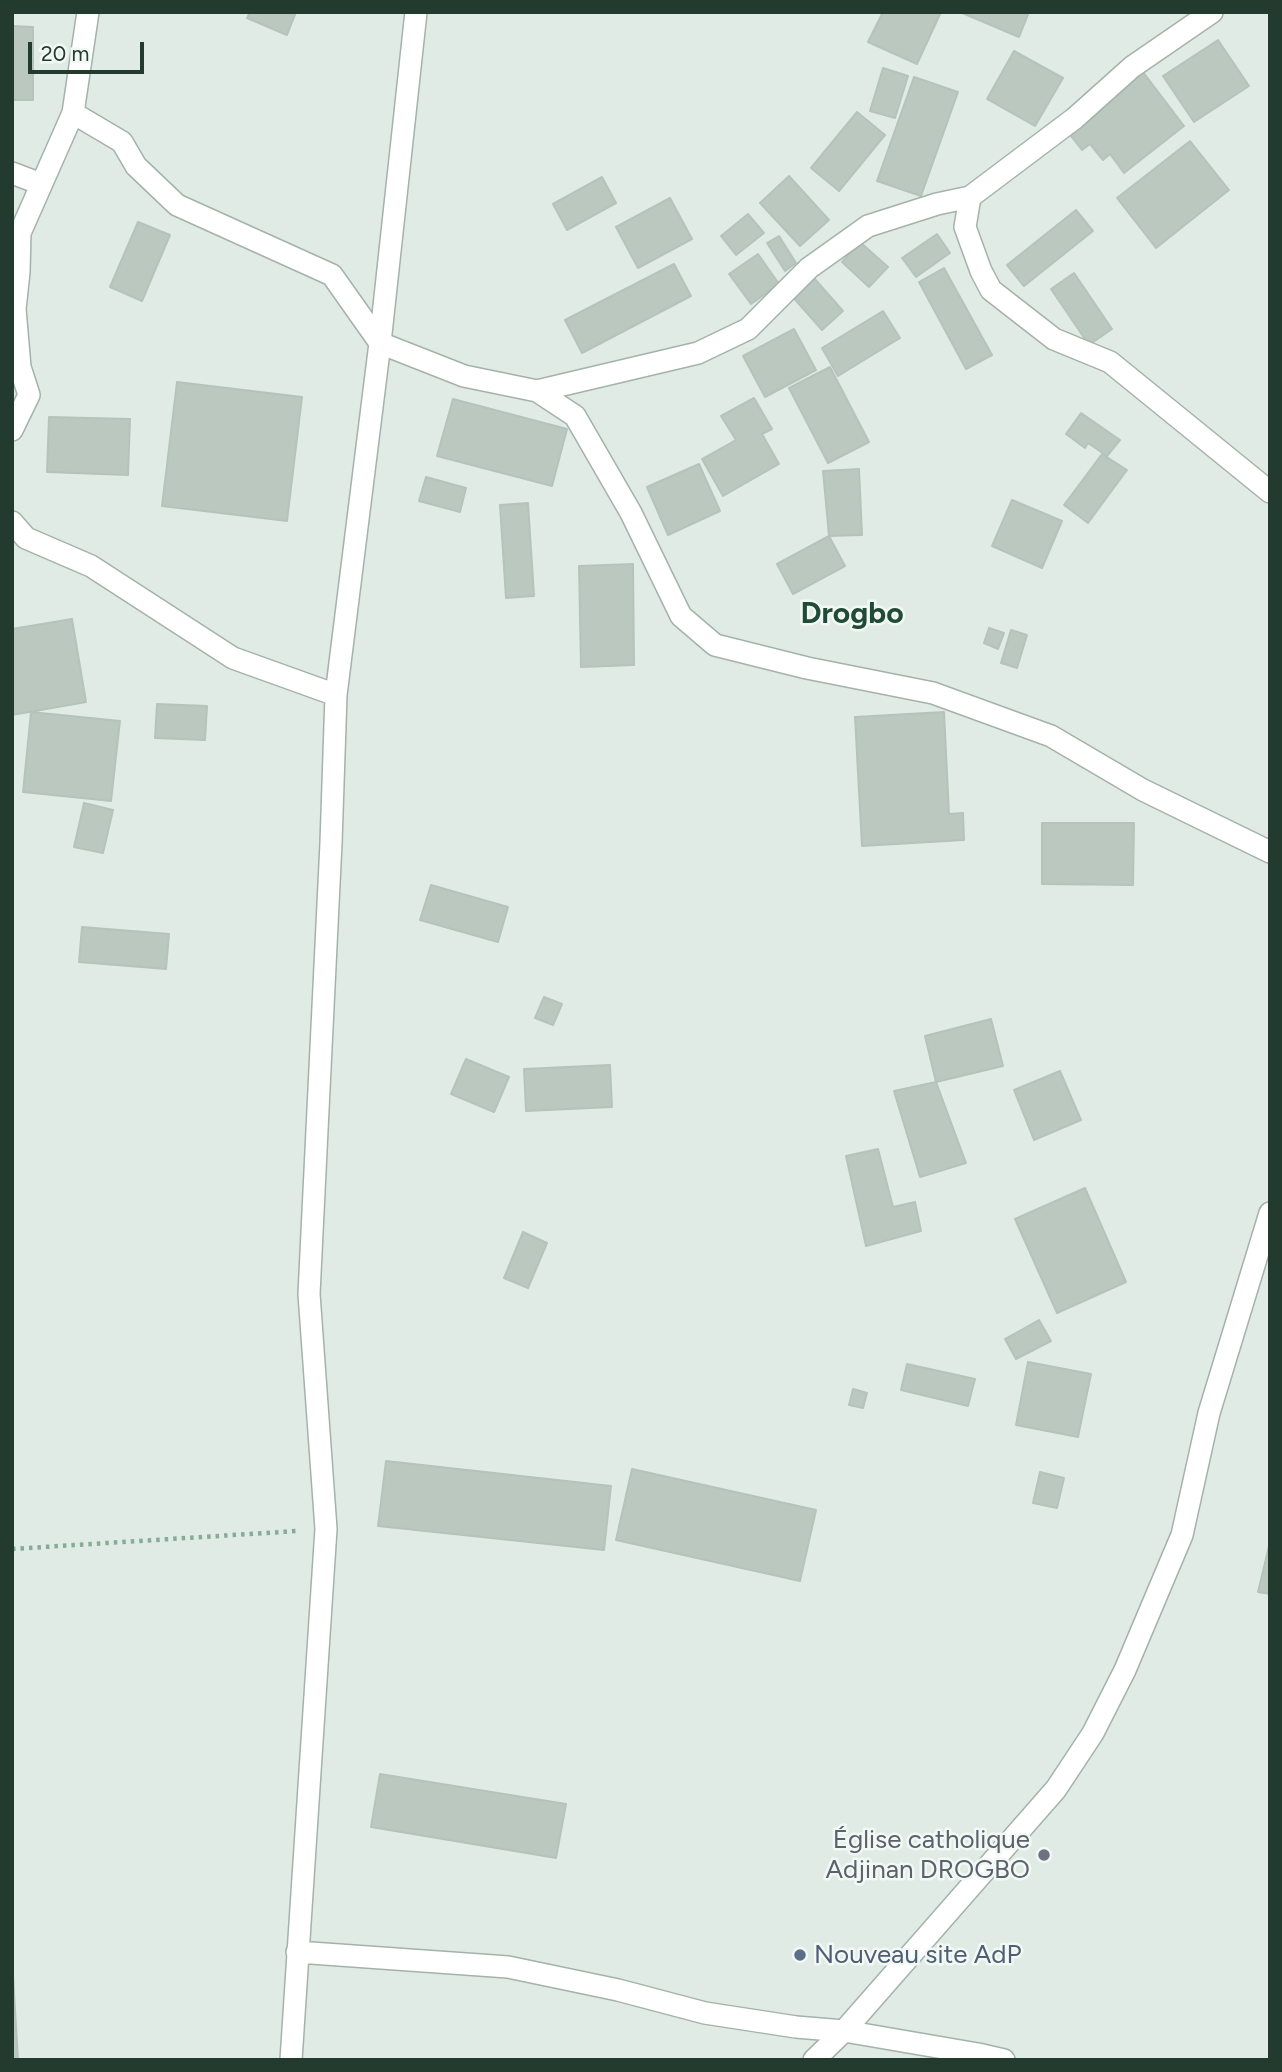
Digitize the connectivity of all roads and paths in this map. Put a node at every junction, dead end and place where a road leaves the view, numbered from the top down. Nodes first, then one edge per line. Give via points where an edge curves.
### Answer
1 (88, 12) edge
2 (416, 12) edge
3 (1212, 12) edge
4 (73, 113) junction
5 (12, 173) edge
6 (41, 184) junction
7 (970, 197) junction
8 (380, 342) junction
9 (537, 391) junction
10 (12, 430) edge
11 (1270, 492) edge
12 (12, 523) edge
13 (336, 695) junction
14 (1270, 852) edge
15 (1270, 1213) edge
16 (326, 1529) junction
17 (12, 1549) edge
18 (297, 1952) junction
19 (844, 2031) junction
20 (291, 2060) edge
21 (814, 2060) edge
22 (1004, 2060) edge

1 - 4 street
2 - 8 street
3 - 7 street via 1132,67 1075,118
4 - 6 street
4 - 8 street via 122,142 136,166 177,205 331,275
5 - 6 street
6 - 10 street via 20,233 15,309 20,367 29,395
7 - 9 street via 868,226 809,268 748,329 698,354
7 - 11 street via 965,227 991,290 1055,339 1110,362
8 - 9 street via 464,376
8 - 13 street
9 - 14 street via 575,416 631,513 681,616 715,645 933,693 1051,736 1143,790
12 - 13 street via 26,538 90,566 233,658
13 - 16 street via 309,1294
15 - 19 street via 1209,1413 1182,1535 1100,1720 1056,1789
16 - 17 path
16 - 18 street
18 - 19 street via 508,1967 705,2013
18 - 20 street
19 - 21 street
19 - 22 street

